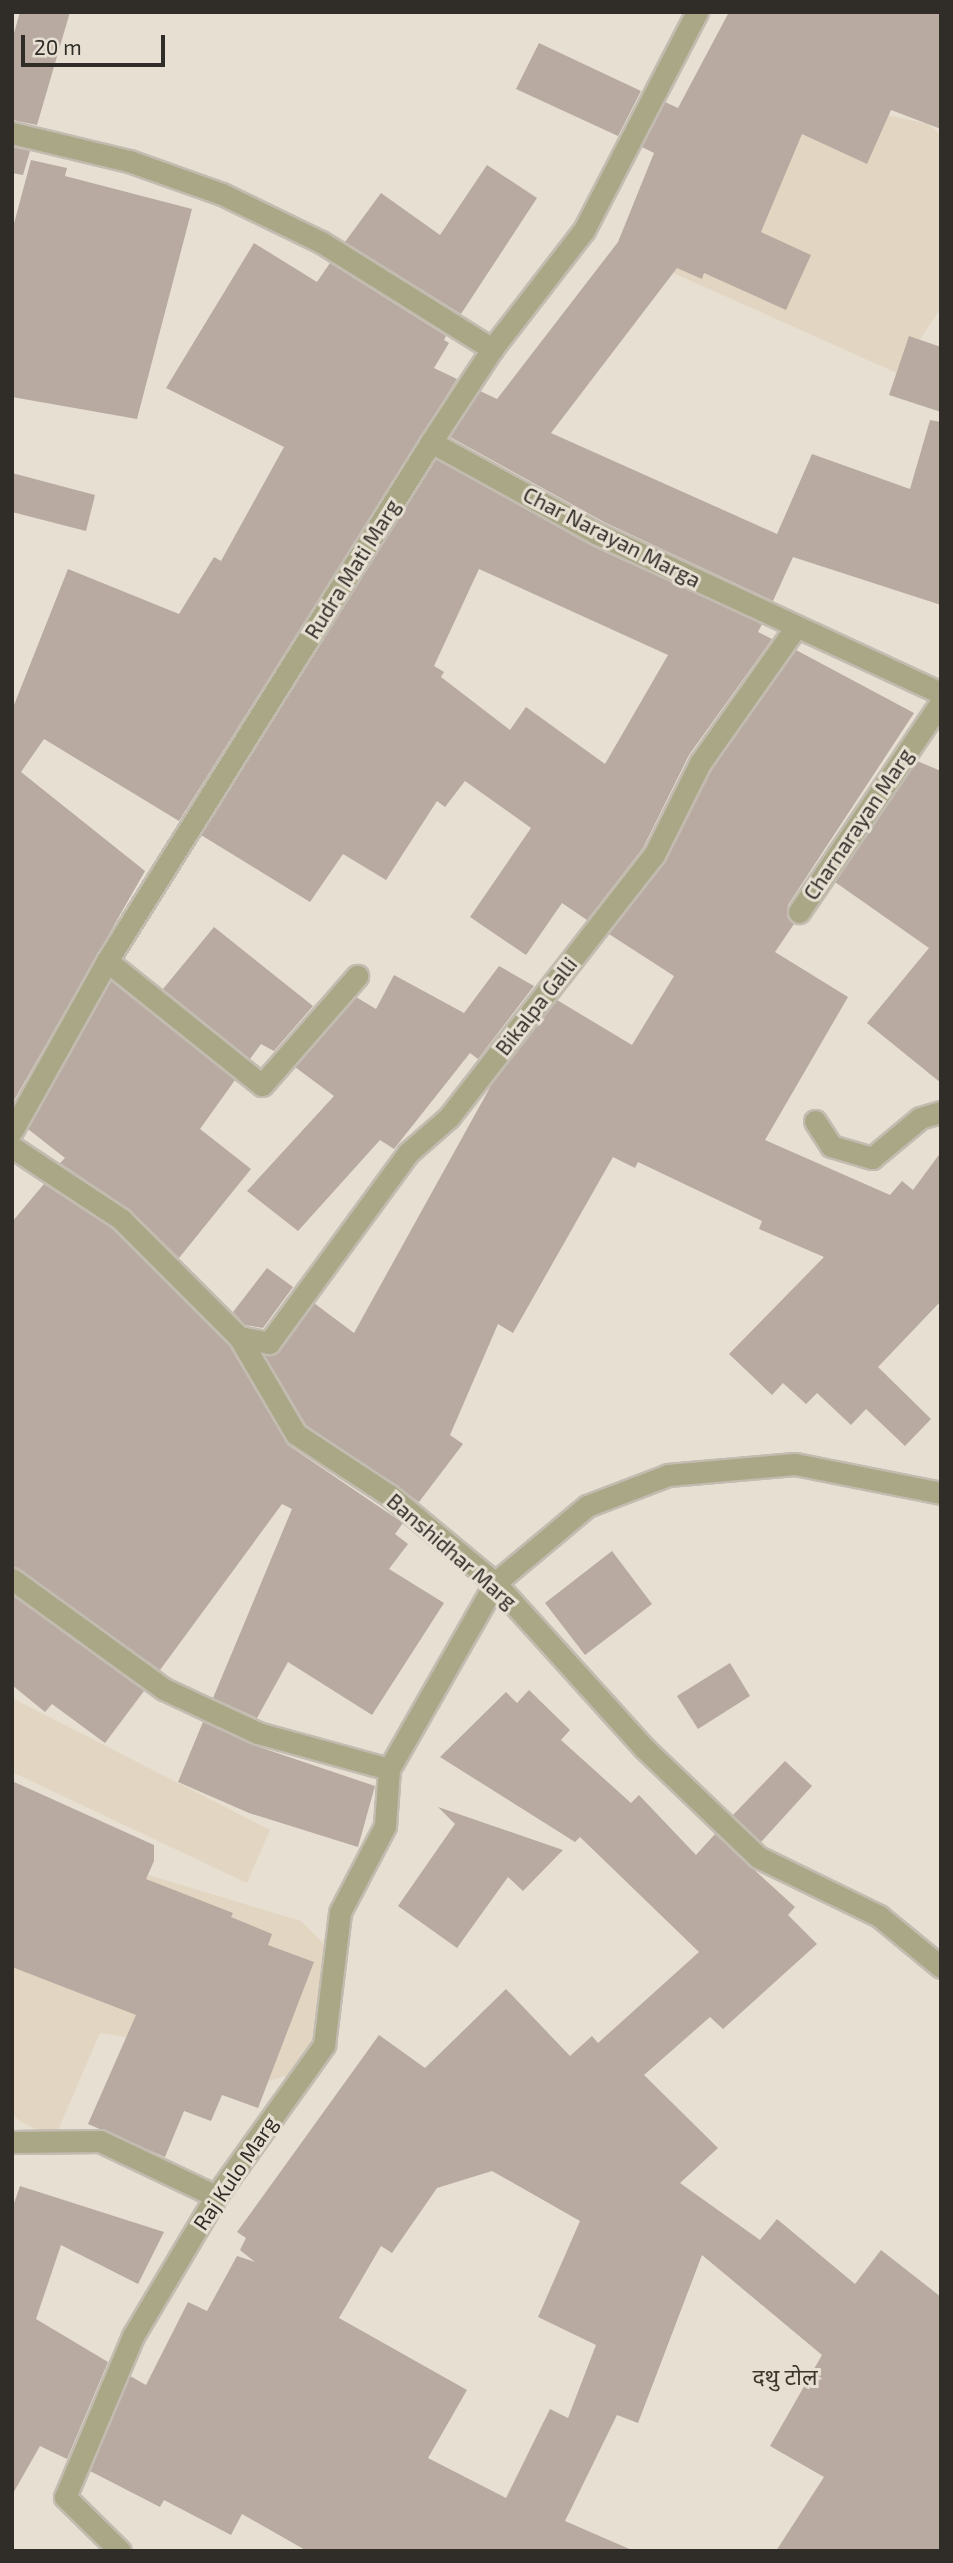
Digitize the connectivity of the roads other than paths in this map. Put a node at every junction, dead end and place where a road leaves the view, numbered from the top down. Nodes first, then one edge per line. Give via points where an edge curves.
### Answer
1 (697, 12) edge
2 (12, 133) edge
3 (492, 349) junction
4 (431, 442) junction
5 (796, 627) junction
6 (941, 693) edge
7 (941, 702) edge
8 (799, 912) dead end
9 (107, 961) junction
10 (357, 976) dead end
11 (941, 1112) edge
12 (815, 1121) dead end
13 (12, 1131) edge
14 (12, 1146) edge
15 (239, 1337) junction
16 (941, 1493) edge
17 (12, 1579) edge
18 (495, 1583) junction
19 (389, 1769) junction
20 (941, 1967) edge
21 (12, 2143) edge
22 (216, 2196) junction
23 (120, 2551) edge

1 - 3 street, Rudra Mati Marg via 584,230
2 - 3 street via 129,161 222,194 321,242
3 - 4 street, Rudra Mati Marg
4 - 5 street, Char Narayan Marga via 598,534
4 - 9 street, Rudra Mati Marg
5 - 6 street
5 - 15 street, Bikalpa Galli via 700,763 654,855 449,1117 408,1153 269,1343
7 - 8 street, Charnarayan Marg
9 - 10 street via 262,1085
9 - 13 street, Rudra Mati Marg
11 - 12 street via 920,1118 872,1157 831,1146
14 - 15 street, Banshidhar Marg via 121,1219
15 - 18 street, Banshidhar Marg via 296,1434 389,1495
16 - 18 street via 796,1464 668,1475 587,1506
17 - 19 street via 164,1689 258,1733
18 - 19 street
18 - 20 street, Banshidhar Marg via 644,1748 758,1857 879,1916
19 - 22 street, Raj Kulo Marg via 385,1826 340,1912 324,2045
21 - 22 street via 100,2141
22 - 23 street, Raj Kulo Marg via 133,2336 65,2497

